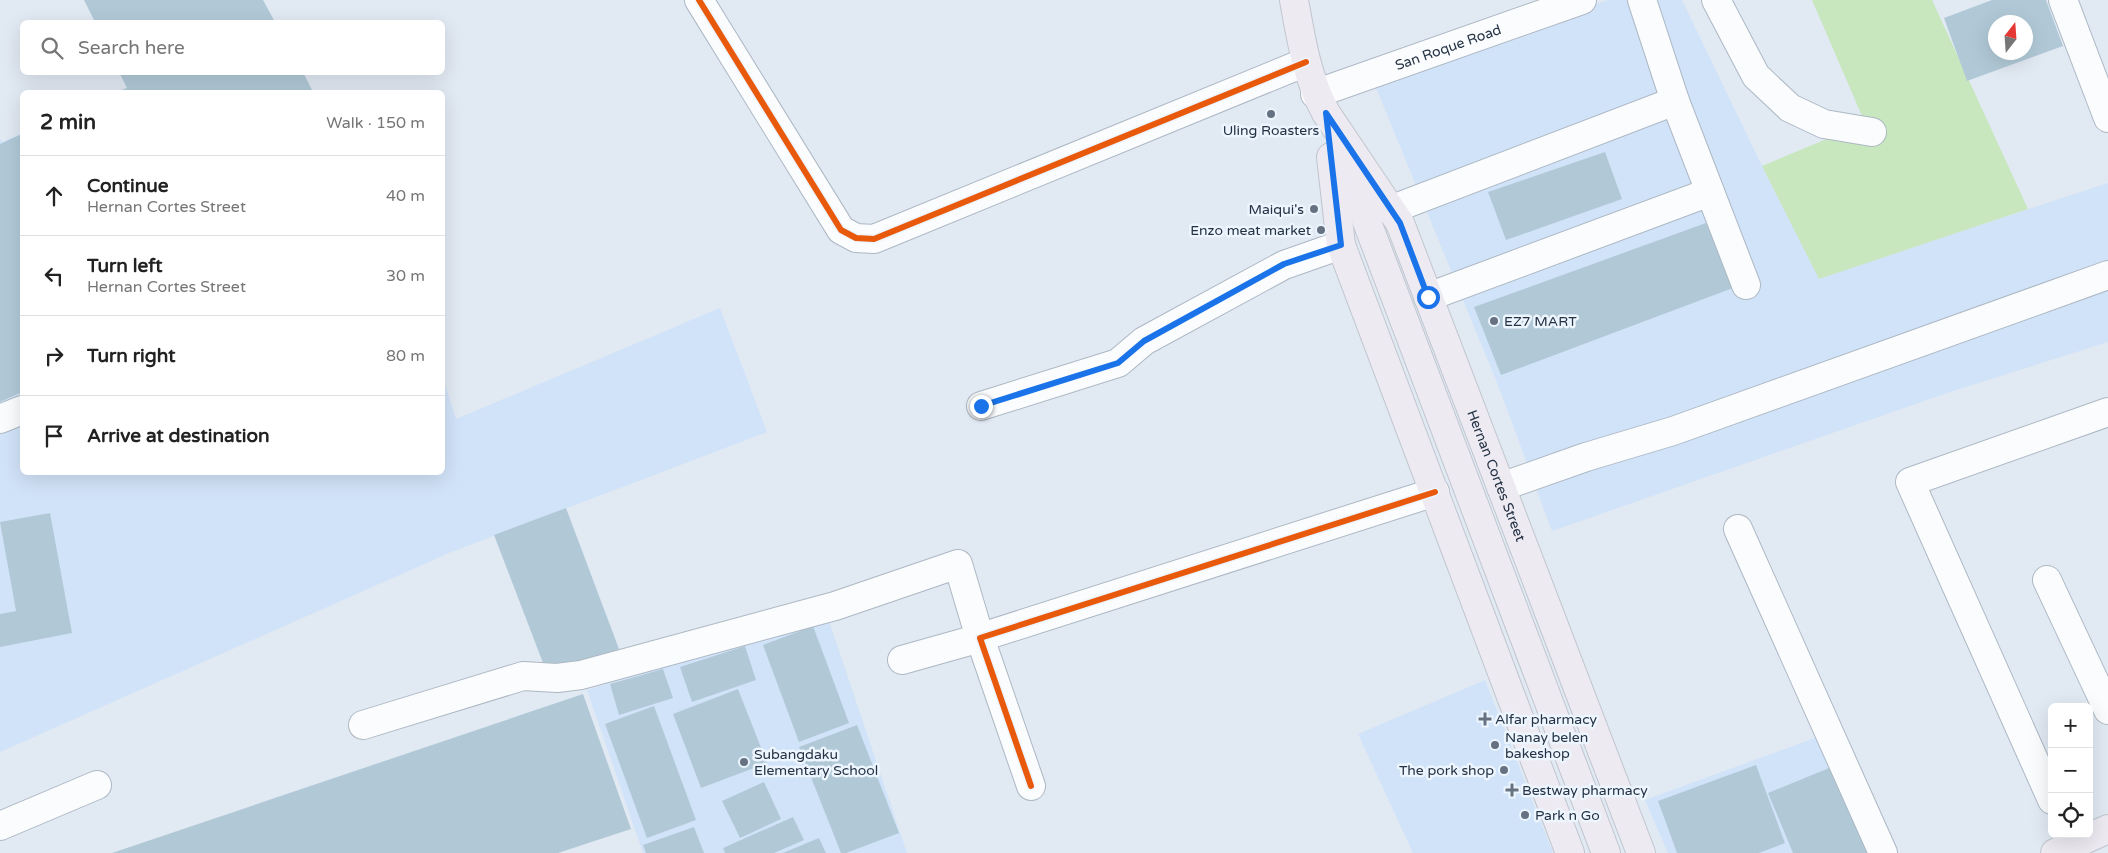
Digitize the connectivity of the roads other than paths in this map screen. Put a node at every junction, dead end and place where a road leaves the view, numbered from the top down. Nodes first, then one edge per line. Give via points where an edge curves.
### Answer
1 (699, 0) edge
2 (1294, 0) edge
3 (1582, 0) edge
4 (1642, 0) edge
5 (1716, 0) edge
6 (2063, 0) edge
7 (1306, 62) junction
8 (1675, 100) junction
9 (1321, 103) junction
10 (2108, 118) edge
11 (1872, 132) dead end
12 (1710, 192) junction
13 (1390, 210) junction
14 (1341, 245) junction
15 (2108, 276) edge
16 (1746, 286) dead end
17 (1428, 297) junction
18 (981, 406) dead end
19 (20, 411) edge
20 (2108, 412) edge
21 (0, 418) edge
22 (1501, 487) junction
23 (1435, 492) junction
24 (1738, 529) dead end
25 (2047, 580) dead end
26 (980, 638) junction
27 (902, 660) dead end
28 (2108, 710) edge
29 (362, 725) dead end
30 (97, 785) dead end
31 (1031, 786) dead end
32 (2049, 793) edge
33 (0, 826) edge
34 (2108, 829) edge
35 (2065, 844) edge
36 (1570, 853) edge
37 (1606, 853) edge
38 (1641, 853) edge
39 (1883, 853) edge

1 - 7 street via 841,230 856,238 874,238
2 - 7 main road, Hernan Cortes Street
3 - 9 street, San Roque Road
4 - 8 street
5 - 11 street via 1756,76 1790,108 1824,124
6 - 10 street
7 - 9 main road, Hernan Cortes Street
8 - 12 street
8 - 13 street
9 - 13 main road, Hernan Cortes Street
9 - 14 main road, Hernan Cortes Street
9 - 37 main road, Hernan Cortes Street
12 - 16 street
12 - 17 street
13 - 17 main road, Hernan Cortes Street via 1400,223
14 - 18 street via 1284,264 1144,341 1118,363
14 - 23 main road, Hernan Cortes Street
15 - 22 street via 1673,430
17 - 22 main road, Hernan Cortes Street
19 - 21 street
20 - 32 street via 1910,482
22 - 38 main road, Hernan Cortes Street
23 - 26 street
23 - 36 main road, Hernan Cortes Street
24 - 39 street
25 - 28 street
26 - 27 street
26 - 29 street via 958,564 835,606 580,675 557,678 523,676
26 - 31 street
30 - 33 street
34 - 35 main road

